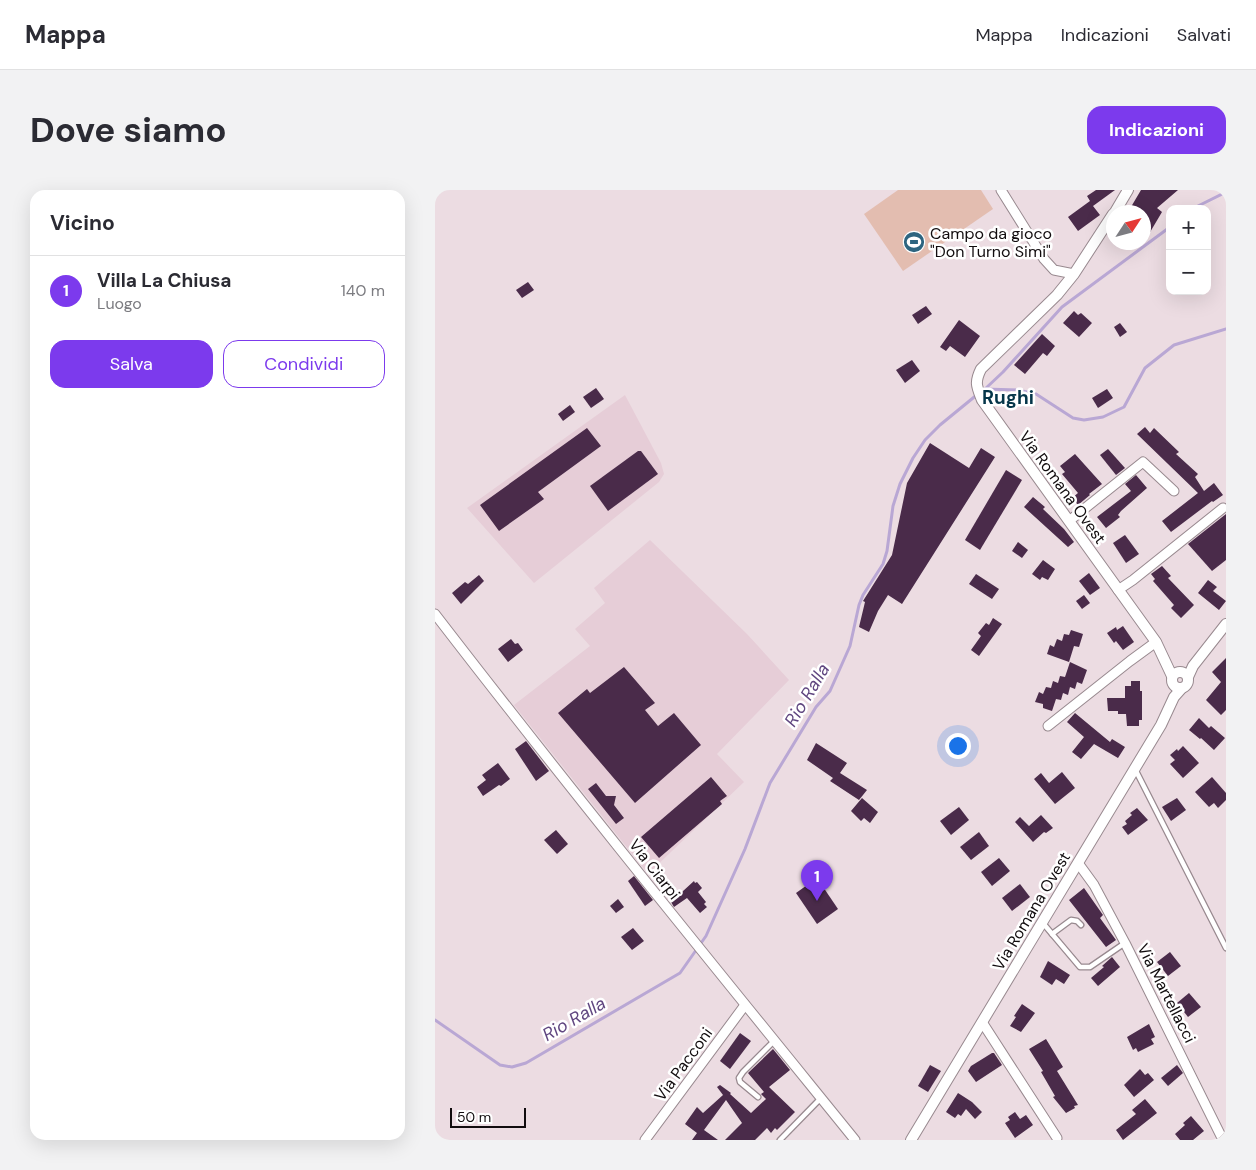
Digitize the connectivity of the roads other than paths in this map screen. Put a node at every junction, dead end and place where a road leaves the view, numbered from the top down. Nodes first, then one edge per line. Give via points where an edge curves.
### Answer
1 (1001, 190) edge
2 (1128, 190) edge
3 (1119, 205) edge
4 (1106, 226) edge
5 (1074, 274) junction
6 (1174, 491) dead end
7 (1223, 508) dead end
8 (1069, 521) junction
9 (1118, 590) junction
10 (435, 614) edge
11 (1226, 624) edge
12 (1156, 642) junction
13 (1180, 678) junction
14 (1048, 726) dead end
15 (1135, 768) junction
16 (1078, 863) junction
17 (1042, 922) junction
18 (1081, 925) dead end
19 (1052, 934) junction
20 (1125, 943) junction
21 (1226, 948) edge
22 (745, 1005) junction
23 (982, 1022) junction
24 (774, 1041) junction
25 (757, 1097) dead end
26 (821, 1098) junction
27 (1057, 1138) dead end
28 (645, 1140) edge
29 (779, 1140) edge
30 (855, 1140) edge
31 (911, 1140) edge
32 (1223, 1140) edge

1 - 5 street via 1049,265 1054,270
2 - 3 street, Via Romana Ovest
4 - 5 street, Via Romana Ovest
5 - 8 street, Via Romana Ovest via 1039,314 981,369 976,378 983,400
6 - 8 street via 1143,462
7 - 9 street
8 - 9 street, Via Romana Ovest
9 - 12 street, Via Romana Ovest
10 - 22 street, Via Ciarpi
11 - 13 street
12 - 13 street, Via Romana Ovest via 1168,665
12 - 14 street
13 - 15 street, Via Romana Ovest via 1161,725
15 - 16 street, Via Romana Ovest
15 - 21 lane
16 - 17 street, Via Romana Ovest
16 - 20 street, Via Martellacci via 1094,885
17 - 19 lane
17 - 23 street, Via Romana Ovest
18 - 19 lane via 1071,920
19 - 20 lane via 1080,967 1090,966
20 - 32 street, Via Martellacci
22 - 24 street, Via Ciarpi
22 - 28 street, Via Pacconi
23 - 27 street
23 - 31 street, Via Romana Ovest
24 - 25 lane via 739,1078
24 - 26 street, Via Ciarpi
26 - 29 lane
26 - 30 street, Via Ciarpi

